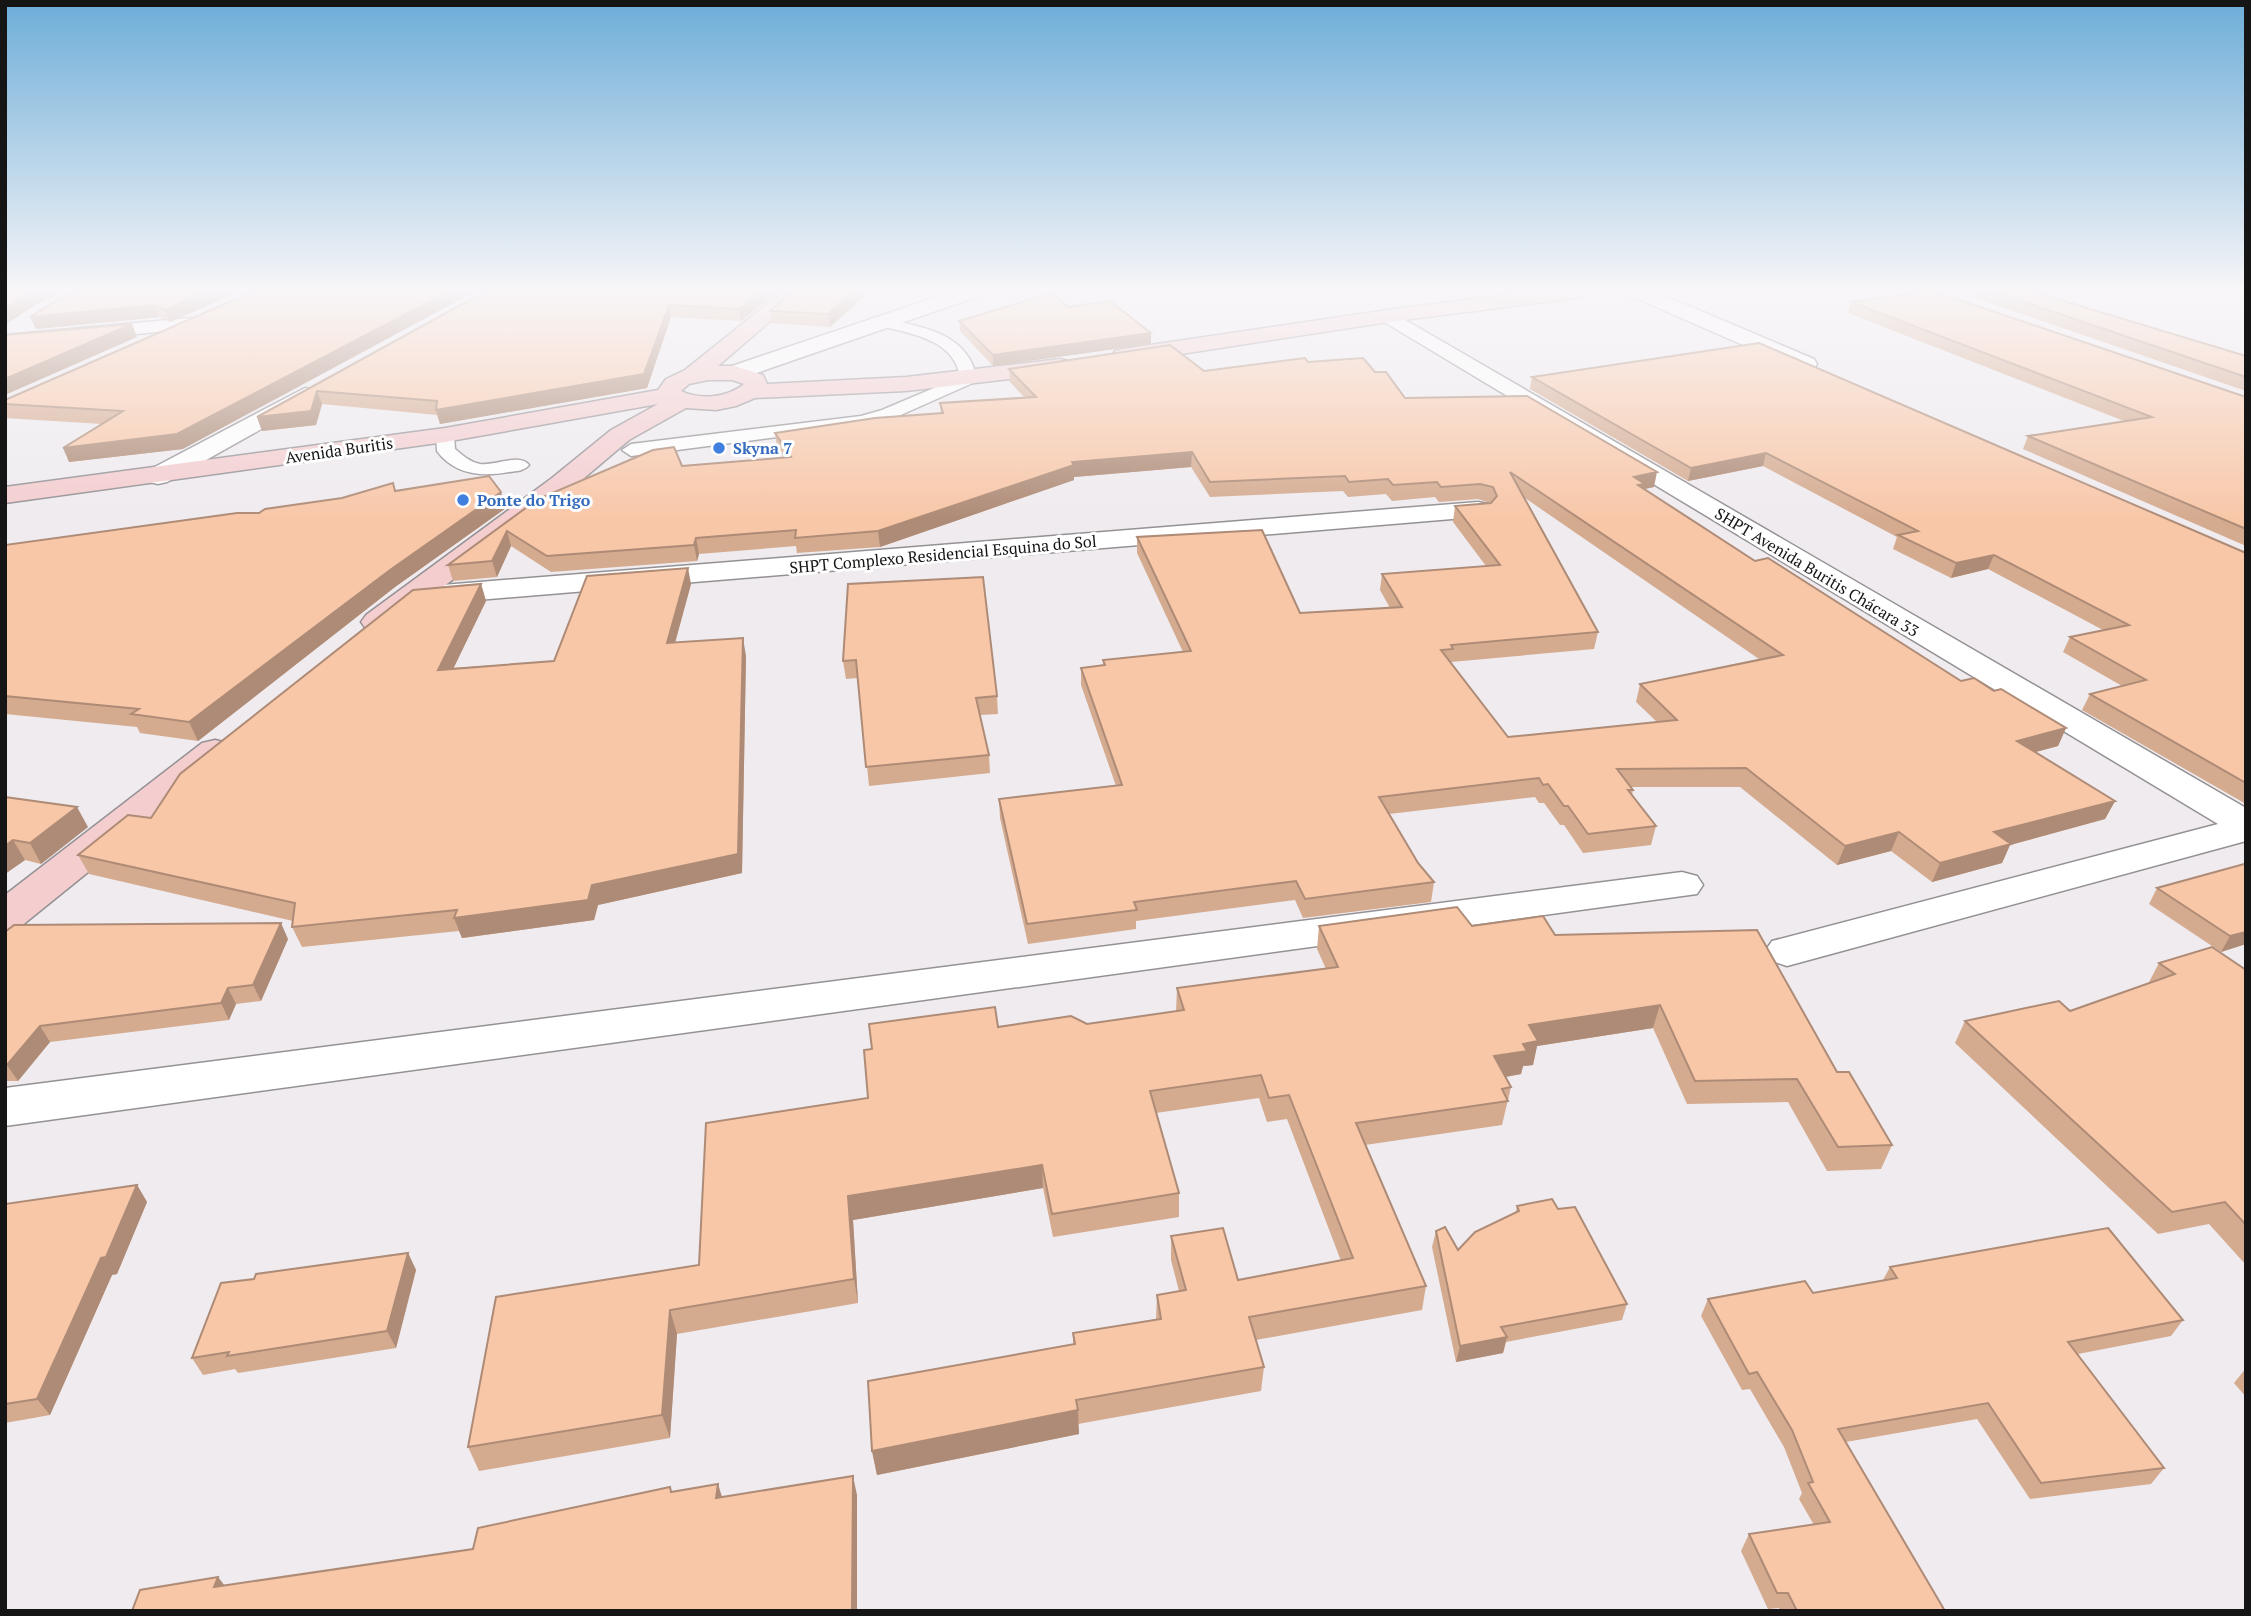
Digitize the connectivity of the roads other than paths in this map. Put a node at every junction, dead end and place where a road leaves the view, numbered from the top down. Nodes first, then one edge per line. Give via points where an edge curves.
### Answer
1 (703, 367) edge
2 (750, 367) edge
3 (969, 367) edge
4 (1048, 367) edge
5 (1474, 367) edge
6 (1812, 367) edge
7 (734, 373) junction
8 (1830, 375) edge
9 (691, 377) junction
10 (970, 379) junction
11 (330, 382) edge
12 (752, 391) junction
13 (677, 398) junction
14 (728, 400) junction
15 (445, 435) junction
16 (631, 450) junction
17 (520, 465) dead end
18 (158, 476) junction
19 (561, 484) junction
20 (5, 495) edge
21 (1478, 510) edge
22 (408, 596) junction
23 (354, 640) edge
24 (234, 735) edge
25 (2246, 827) edge
26 (1682, 885) dead end
27 (5, 917) edge
28 (1787, 951) dead end
29 (5, 1108) edge

1 - 9 street
2 - 7 street
3 - 10 lane
4 - 10 street
5 - 25 street, SHPT Avenida Buritis Chácara 33
6 - 8 street
7 - 9 street
7 - 12 street via 754,380
9 - 13 street via 669,390
10 - 12 street
10 - 16 lane via 862,421
11 - 18 street
12 - 14 street
13 - 14 street, Avenida Buritis
13 - 15 street, Avenida Buritis
13 - 19 street via 620,435
14 - 16 street
15 - 17 lane via 446,451 462,466 477,470
15 - 18 street, Avenida Buritis
16 - 19 street
18 - 20 street, Avenida Buritis
19 - 22 street
21 - 22 street, SHPT Complexo Residencial Esquina do Sol
22 - 23 street
24 - 27 street
25 - 28 street
26 - 29 street

